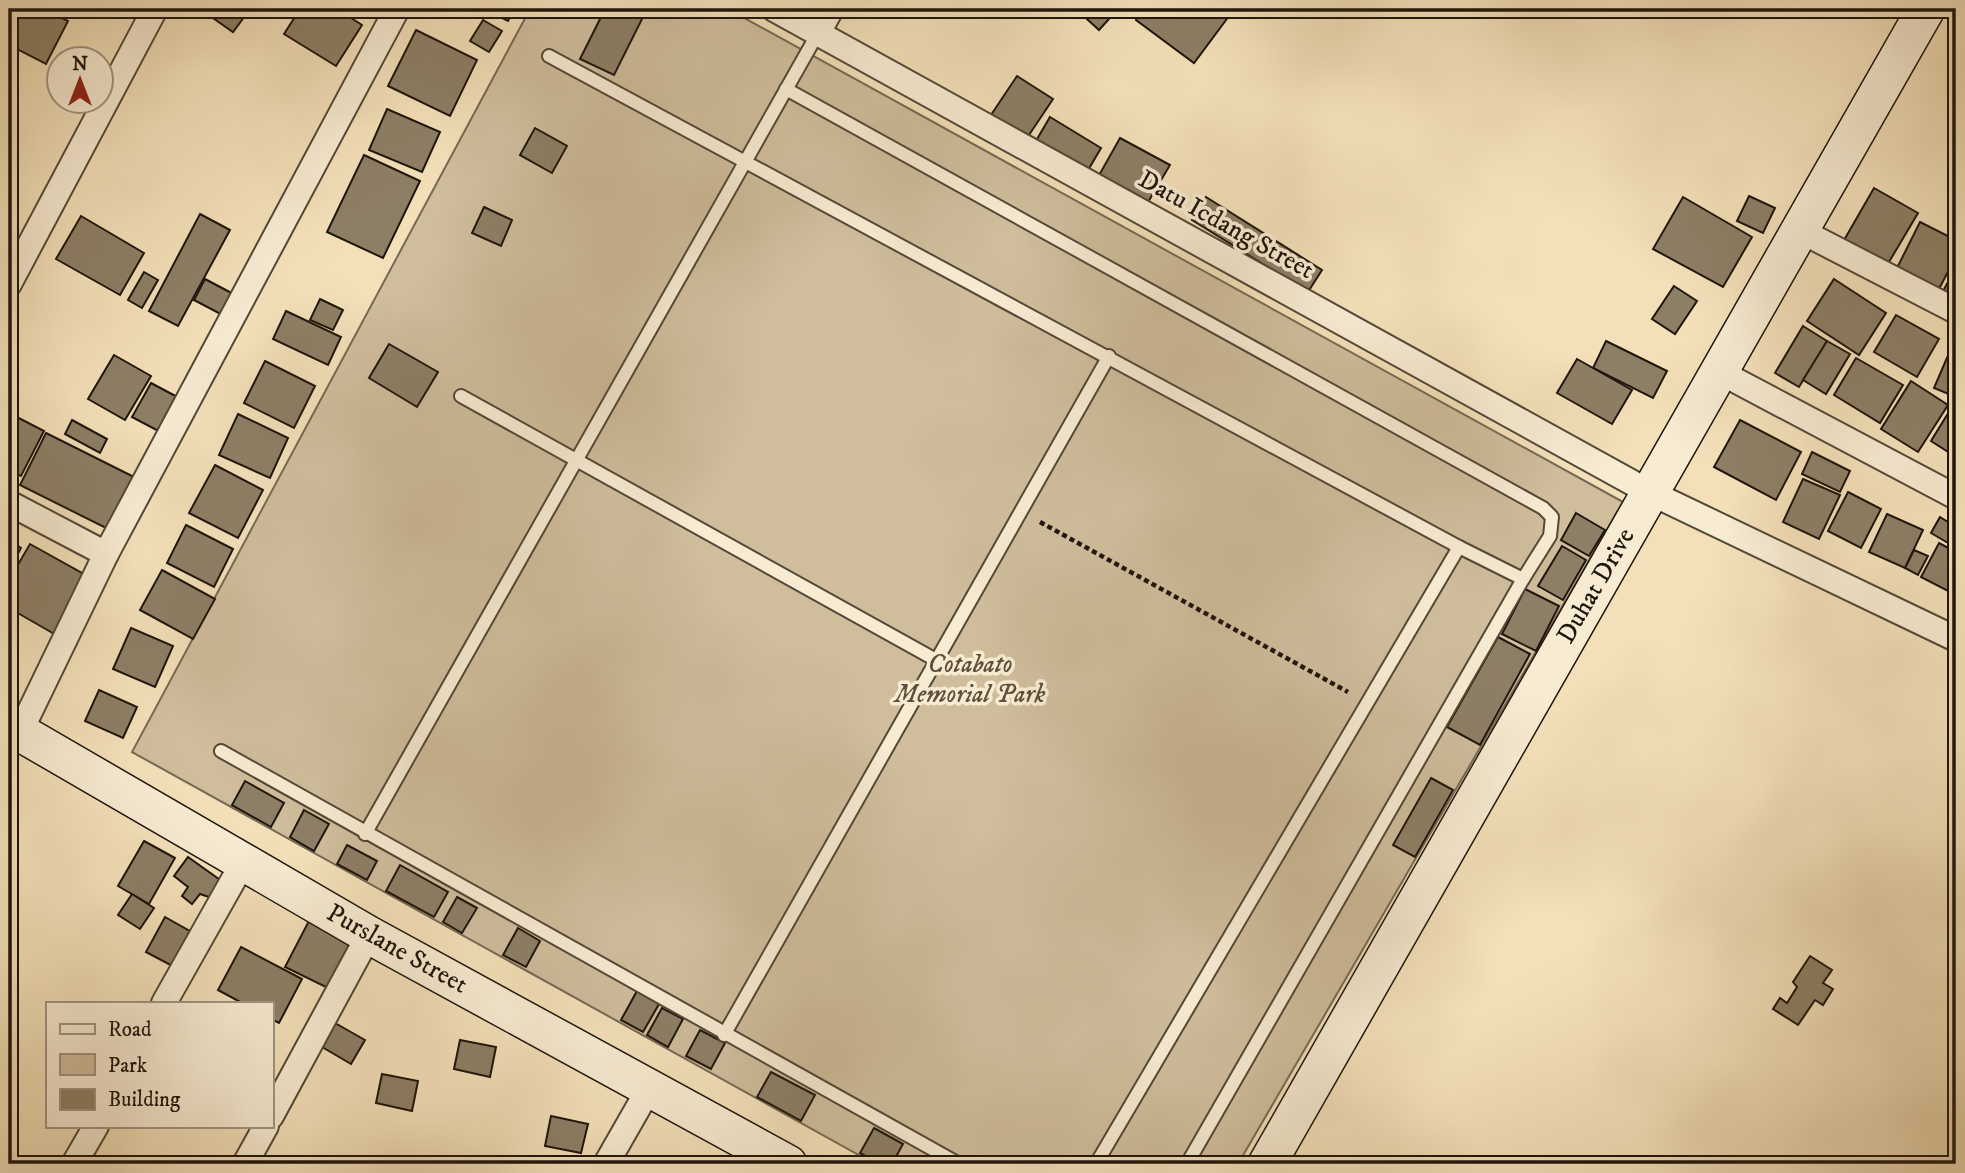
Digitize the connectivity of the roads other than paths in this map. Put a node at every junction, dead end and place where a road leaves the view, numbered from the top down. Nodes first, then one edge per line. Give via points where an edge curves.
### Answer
1 (155, 9) edge
2 (397, 9) edge
3 (774, 9) edge
4 (831, 9) edge
5 (1926, 9) edge
6 (818, 33) junction
7 (549, 56) dead end
8 (786, 89) junction
9 (743, 162) junction
10 (1799, 230) junction
11 (9, 284) edge
12 (1956, 311) edge
13 (1109, 356) junction
14 (1718, 371) junction
15 (461, 396) dead end
16 (577, 460) junction
17 (1649, 492) junction
18 (1956, 497) edge
19 (9, 503) edge
20 (1459, 547) junction
21 (106, 554) junction
22 (1522, 579) junction
23 (1956, 639) edge
24 (936, 660) junction
25 (15, 729) edge
26 (221, 751) dead end
27 (365, 834) junction
28 (244, 862) junction
29 (369, 935) junction
30 (165, 1002) edge
31 (724, 1035) junction
32 (650, 1087) junction
33 (273, 1112) edge
34 (95, 1128) edge
35 (265, 1128) edge
36 (74, 1164) edge
37 (245, 1164) edge
38 (606, 1164) edge
39 (788, 1164) edge
40 (959, 1164) edge
41 (1096, 1164) edge
42 (1187, 1164) edge
43 (1267, 1164) edge

1 - 11 street
2 - 21 street
3 - 6 street, Datu Icdang Street
4 - 6 street
5 - 10 street, Duhat Drive
6 - 8 lane
6 - 17 street, Datu Icdang Street
7 - 9 lane
8 - 9 lane
8 - 22 lane via 1543,508 1552,517 1553,527
9 - 13 lane
9 - 16 lane
10 - 12 street
10 - 14 street, Duhat Drive
13 - 20 lane
13 - 24 lane
14 - 17 street, Duhat Drive
14 - 18 street
15 - 16 lane
16 - 24 lane
16 - 27 lane
17 - 23 street, Datu Icdang Street
17 - 43 street, Duhat Drive
19 - 21 street
20 - 22 lane
20 - 41 lane
21 - 25 street
22 - 42 lane
24 - 31 lane
25 - 28 street, Purslane Street
26 - 27 lane
27 - 31 lane
28 - 29 street, Purslane Street
28 - 30 street
29 - 32 street, Purslane Street
29 - 33 street
31 - 40 lane
32 - 38 street
32 - 39 street, Purslane Street
34 - 36 street
35 - 37 street

